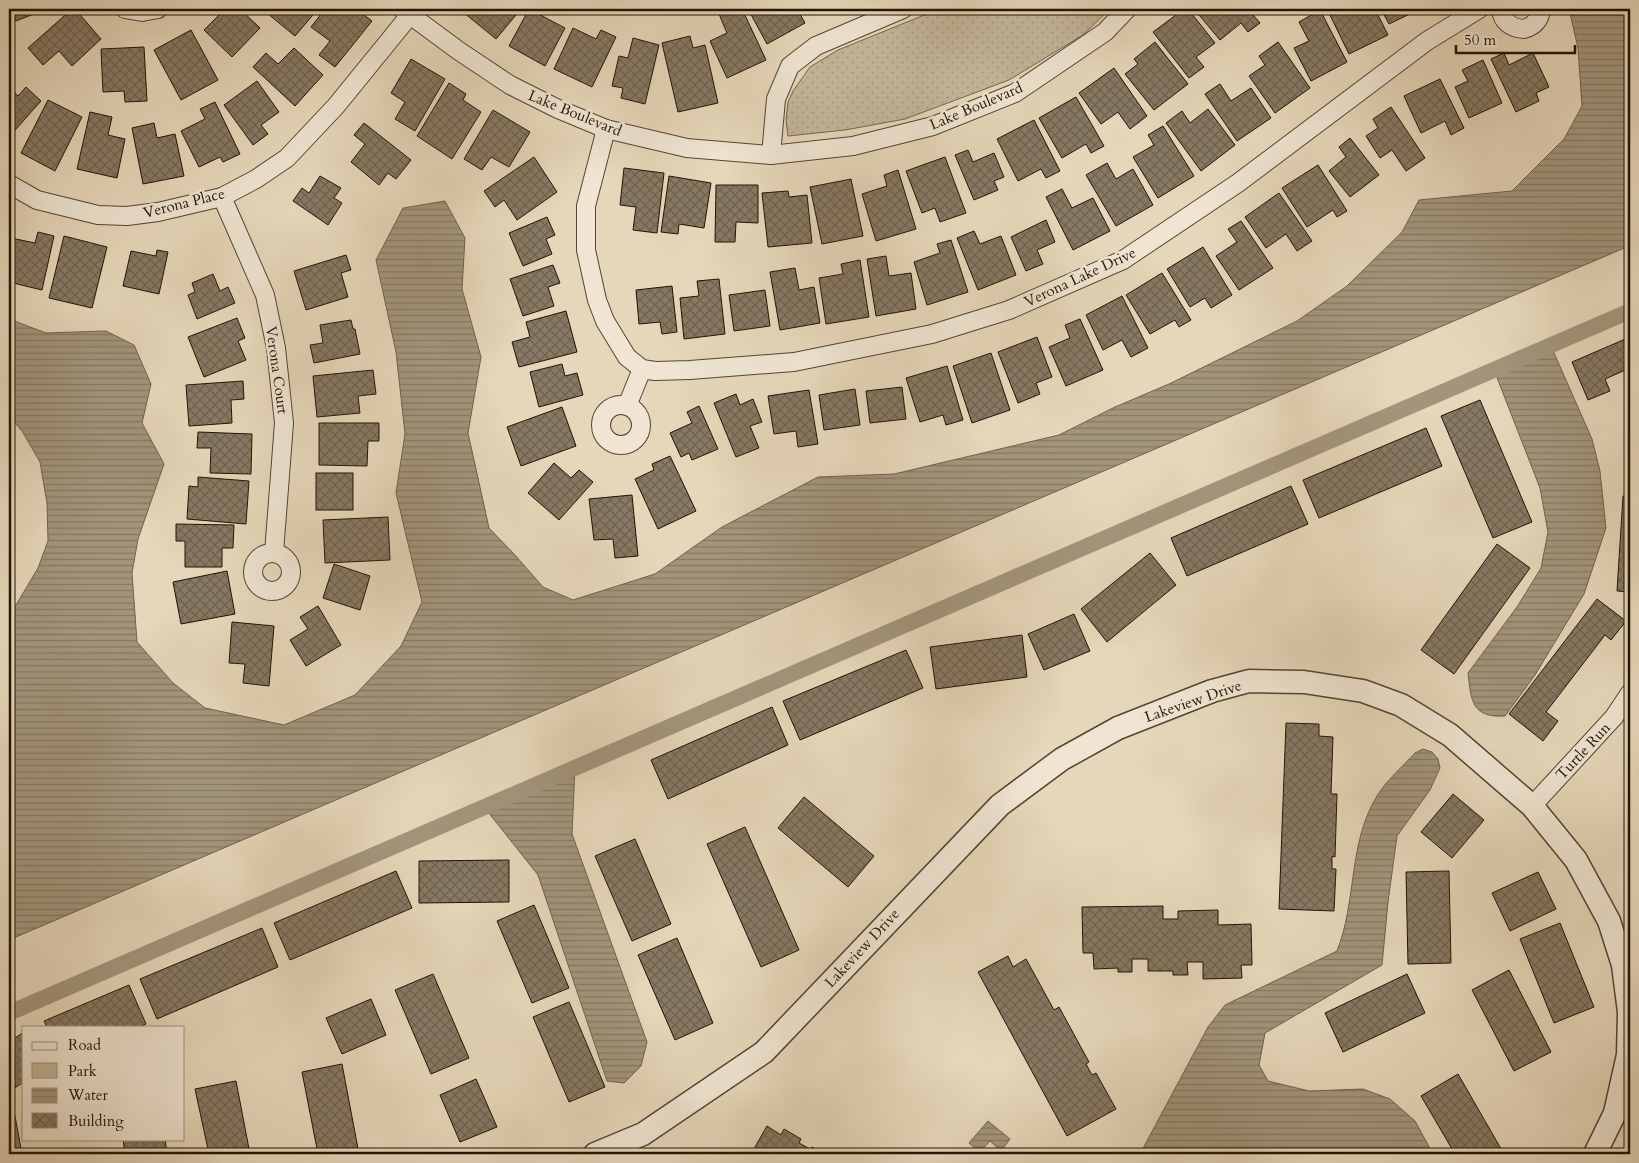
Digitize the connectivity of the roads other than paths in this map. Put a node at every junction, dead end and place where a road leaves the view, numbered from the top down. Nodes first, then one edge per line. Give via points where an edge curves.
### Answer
1 (124, 9) edge
2 (158, 9) edge
3 (903, 9) edge
4 (1127, 9) edge
5 (1479, 9) edge
6 (1501, 9) edge
7 (1541, 9) edge
8 (406, 12) edge
9 (606, 129) junction
10 (771, 155) junction
11 (9, 184) edge
12 (222, 196) junction
13 (642, 369) junction
14 (627, 406) dead end
15 (274, 553) dead end
16 (1630, 693) edge
17 (1532, 806) junction
18 (595, 1154) edge
19 (1595, 1154) edge

1 - 2 street via 142,12
3 - 10 street via 816,46 790,66 776,99
4 - 10 street, Lake Boulevard via 1105,32 1015,93 933,126 853,146
5 - 13 street, Verona Lake Drive via 1427,41 1238,183 1123,260 1010,310 932,334 794,362 690,370
6 - 7 street via 1505,21 1516,29 1536,23
8 - 9 street, Lake Boulevard via 510,85
8 - 12 street, Verona Place via 336,106 287,158 256,180
9 - 10 street, Lake Boulevard via 687,148
9 - 13 street via 586,206 586,250 596,300 605,321 627,357
11 - 12 street, Verona Place via 37,200 98,216 158,212
12 - 15 street, Verona Court via 265,295 276,348 284,423
13 - 14 street
16 - 17 street, Turtle Run via 1614,718
17 - 18 street, Lakeview Drive via 1450,735 1401,705 1373,694 1304,682 1249,681 1212,691 1118,728 1062,759 1000,805 764,1052 642,1134
17 - 19 street, Lakeview Drive via 1576,860 1609,921 1623,965 1628,1055 1615,1113

